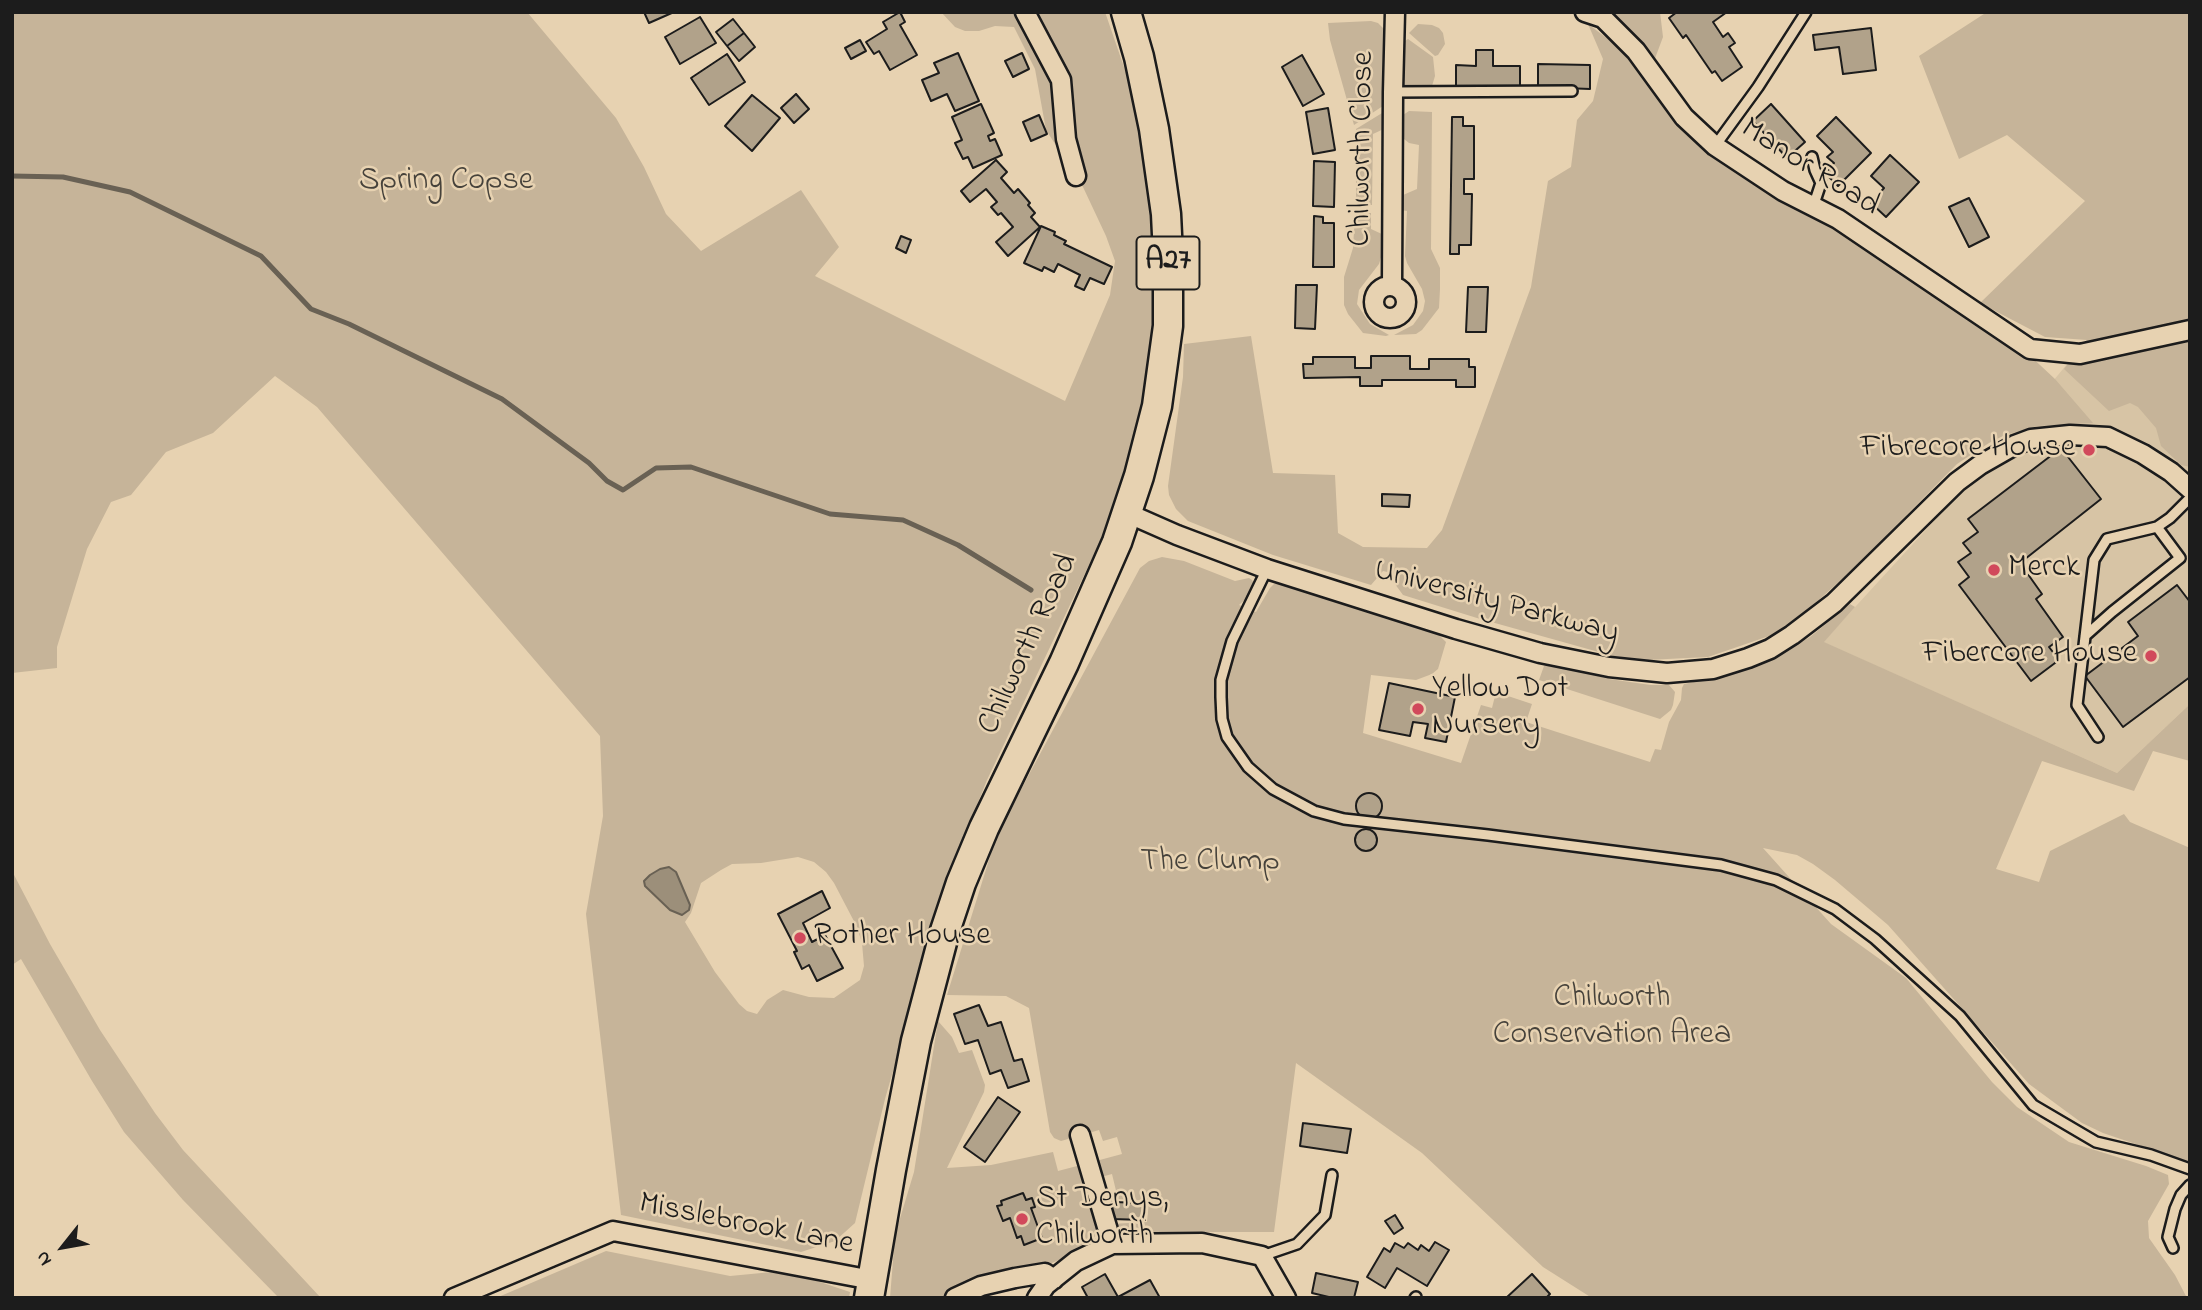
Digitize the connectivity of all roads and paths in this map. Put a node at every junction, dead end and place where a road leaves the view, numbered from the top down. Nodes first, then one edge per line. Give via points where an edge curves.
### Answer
1 (1026, 12) edge
2 (1126, 12) edge
3 (1395, 12) edge
4 (1585, 12) edge
5 (1806, 12) edge
6 (1572, 91) dead end
7 (1393, 92) junction
8 (1715, 146) junction
9 (1812, 157) dead end
10 (1076, 176) dead end
11 (1813, 206) junction
12 (1392, 286) dead end
13 (2190, 330) edge
14 (2190, 489) edge
15 (2190, 498) edge
16 (1127, 513) junction
17 (2157, 527) junction
18 (1267, 569) junction
19 (2085, 636) junction
20 (2098, 737) dead end
21 (1080, 1135) dead end
22 (2190, 1169) edge
23 (1332, 1175) dead end
24 (2190, 1185) edge
25 (1112, 1244) junction
26 (2173, 1248) dead end
27 (1262, 1256) junction
28 (1054, 1279) junction
29 (870, 1289) edge
30 (454, 1298) edge
31 (955, 1298) edge
32 (1037, 1298) edge
33 (1286, 1298) edge

1 - 10 street via 1061,80 1066,139
2 - 16 main road, Chilworth Road / A27 via 1161,173 1169,291 1157,405
3 - 7 street, Chilworth Close
4 - 8 street, Manor Road via 1603,18 1636,51 1684,117
5 - 8 lane
6 - 7 lane
7 - 12 street, Chilworth Close
8 - 11 street, Manor Road
9 - 11 lane via 1821,183
11 - 13 street, Manor Road via 2030,349 2080,354
14 - 18 street, University Parkway via 2143,454 2108,437 2031,439 1957,482 1834,603 1792,635 1748,658 1689,672 1639,672 1540,653
15 - 17 lane
16 - 18 street, University Parkway
16 - 29 main road, Chilworth Road / A27 via 1064,663 978,841 949,919 916,1041
17 - 19 lane via 2107,539 2094,560
17 - 19 lane via 2180,558
18 - 22 lane via 1232,641 1221,697 1227,737 1248,767 1272,789 1314,811 1343,819 1721,865 1776,880 1835,909 1875,939 1960,1016 2033,1105 2095,1142
19 - 20 lane via 2077,705
21 - 25 street
23 - 27 lane via 1325,1215 1297,1244
24 - 26 lane via 2175,1209 2168,1237
25 - 27 street via 1202,1243
25 - 28 street via 1076,1261
27 - 33 street
28 - 31 street via 1045,1273 1015,1278
28 - 32 street
29 - 30 street, Misslebrook Lane via 614,1231

